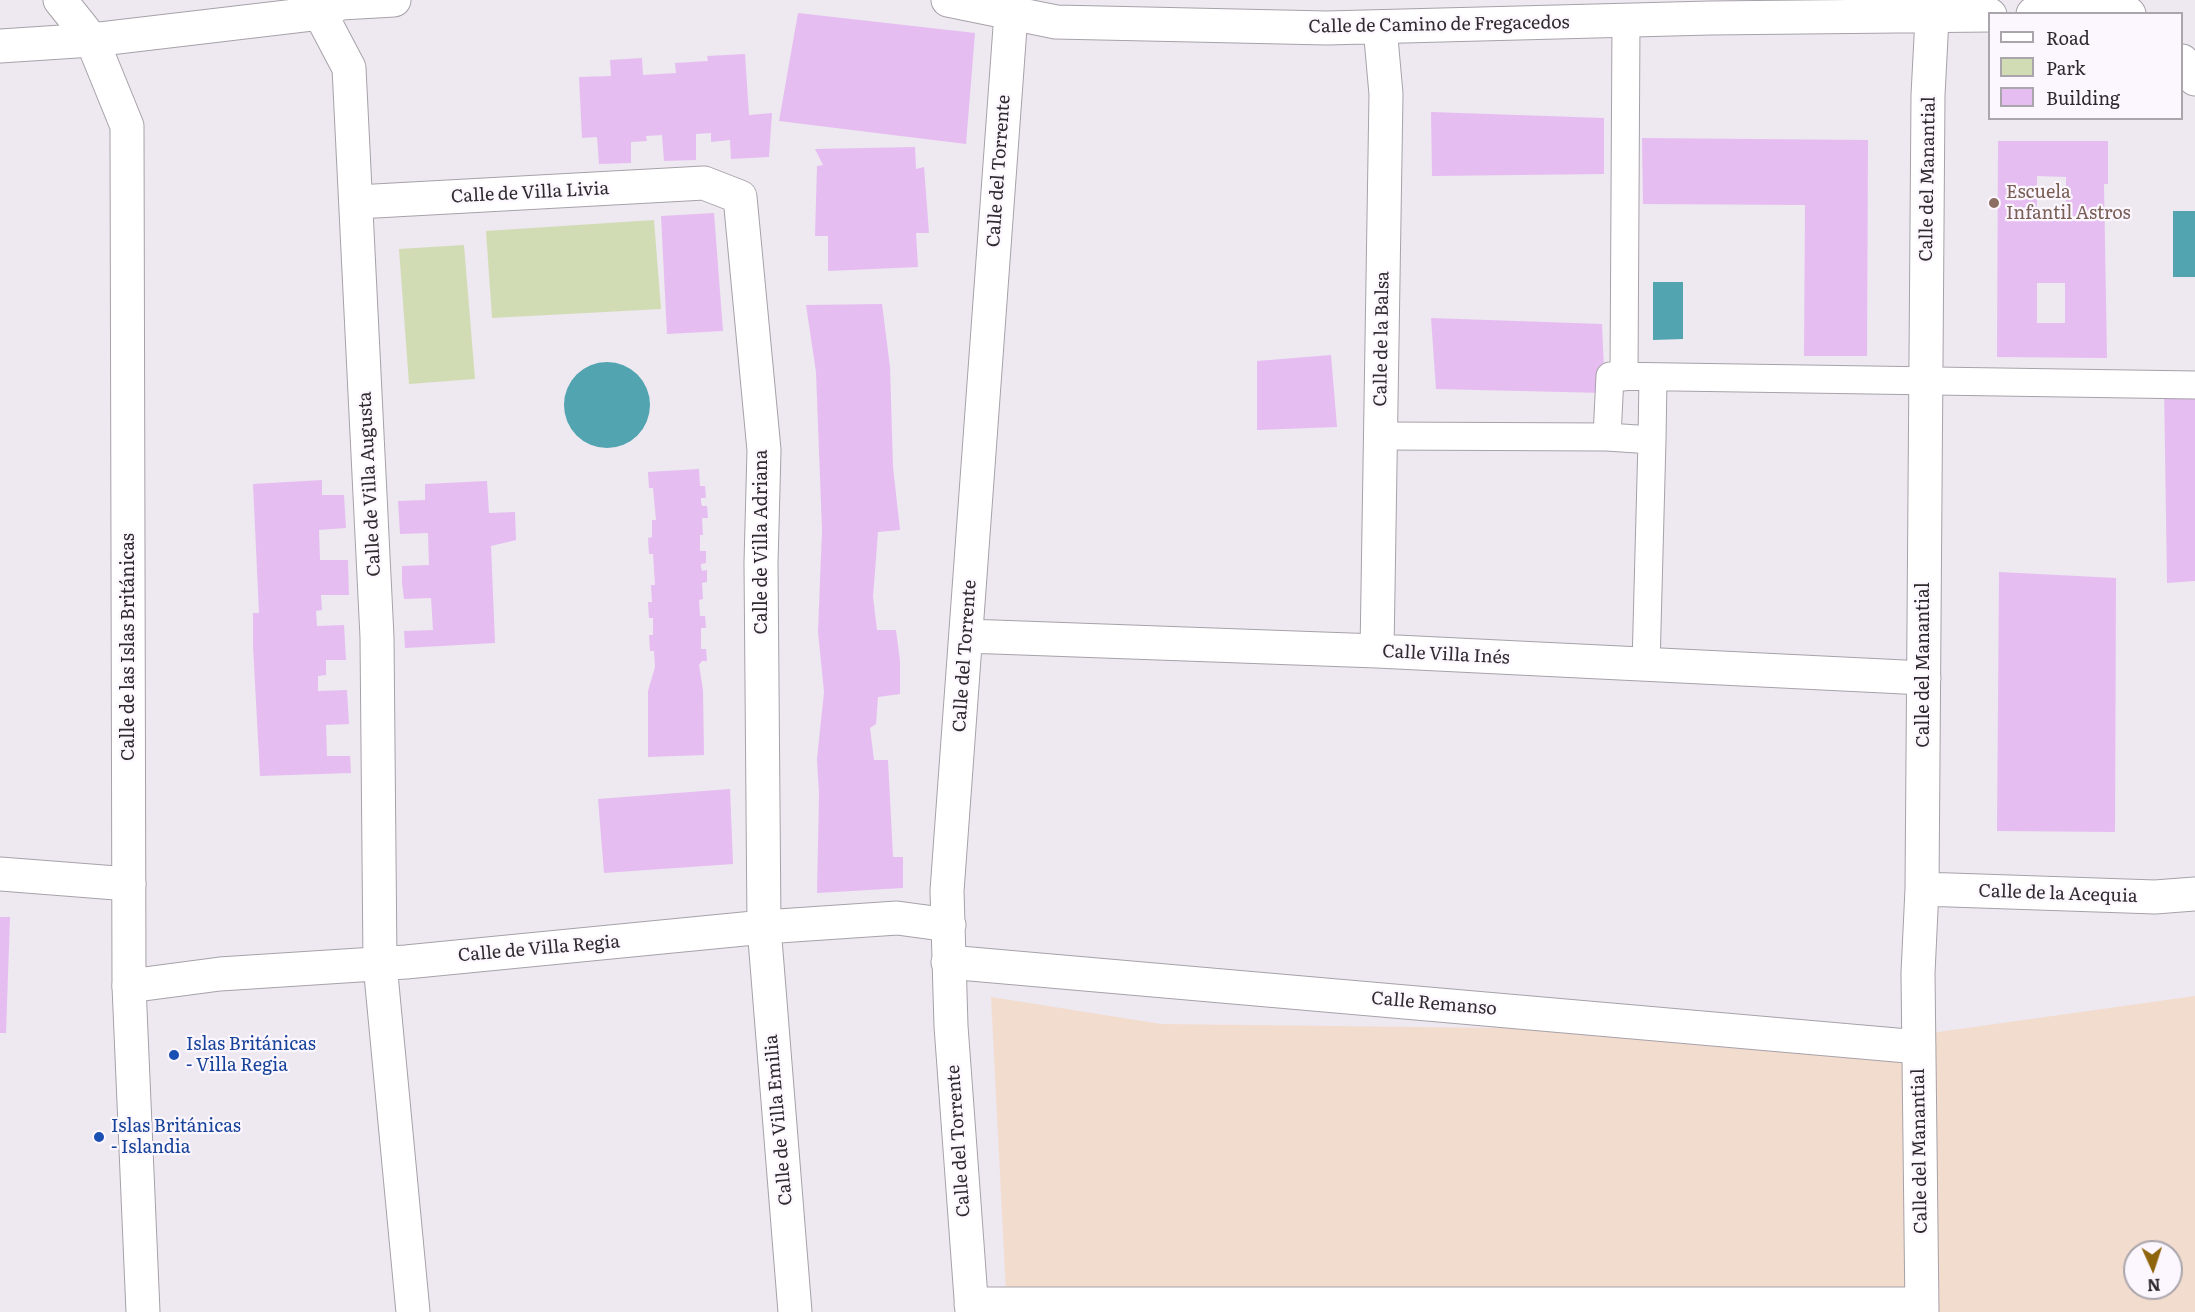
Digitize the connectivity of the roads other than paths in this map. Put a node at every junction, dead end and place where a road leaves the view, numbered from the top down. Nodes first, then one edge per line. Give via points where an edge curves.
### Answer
1 (60, 0) edge
2 (394, 0) edge
3 (948, 0) edge
4 (320, 6) edge
5 (1012, 7) edge
6 (2076, 12) edge
7 (2124, 12) edge
8 (1988, 15) edge
9 (1932, 18) junction
10 (1626, 21) junction
11 (1380, 27) junction
12 (92, 40) junction
13 (0, 46) edge
14 (2183, 64) edge
15 (2195, 79) edge
16 (704, 183) joint
17 (357, 202) junction
18 (1624, 377) junction
19 (1653, 377) junction
20 (1926, 380) junction
21 (2195, 385) edge
22 (1381, 436) junction
23 (1607, 437) junction
24 (1652, 440) junction
25 (968, 636) junction
26 (1377, 651) junction
27 (1646, 665) junction
28 (1924, 678) junction
29 (0, 874) edge
30 (129, 884) junction
31 (1922, 889) junction
32 (2195, 894) edge
33 (949, 925) junction
34 (764, 927) junction
35 (948, 962) junction
36 (380, 964) junction
37 (129, 986) junction
38 (1919, 1047) junction
39 (971, 1308) edge
40 (1922, 1308) edge
41 (143, 1312) edge
42 (413, 1312) edge
43 (795, 1312) edge

1 - 12 street, Calle de las Islas Británicas
2 - 4 street
3 - 5 street, Calle de Camino de Fregacedos
4 - 12 street
4 - 17 street, Calle de Villa Augusta via 349,68
5 - 11 street, Calle de Camino de Fregacedos via 1056,22
5 - 25 street, Calle del Torrente
6 - 7 street
8 - 9 street, Calle de Camino de Fregacedos
9 - 10 street, Calle de Camino de Fregacedos
9 - 20 street, Calle del Manantial
10 - 11 street, Calle de Camino de Fregacedos
10 - 18 street
11 - 22 street, Calle de la Balsa via 1386,94
12 - 13 street
12 - 30 street, Calle de las Islas Británicas via 127,126
14 - 15 street
16 - 17 street, Calle de Villa Livia
16 - 34 street, Calle de Villa Adriana via 740,197 764,450
17 - 36 street, Calle de Villa Augusta via 377,637
18 - 19 street
18 - 23 street via 1610,376
19 - 20 street
19 - 24 street
20 - 21 street
20 - 28 street, Calle del Manantial
22 - 23 street
22 - 26 street, Calle de la Balsa
23 - 24 street
24 - 27 street
25 - 26 street, Calle Villa Inés
25 - 33 street, Calle del Torrente via 947,891
26 - 27 street, Calle Villa Inés
27 - 28 street, Calle Villa Inés
28 - 31 street, Calle del Manantial
29 - 30 street
30 - 37 street, Calle de las Islas Británicas
31 - 32 street, Calle de la Acequia via 2155,897
31 - 38 street, Calle del Manantial
33 - 34 street, Calle de Villa Regia via 897,918
33 - 35 street, Calle del Torrente
34 - 36 street, Calle de Villa Regia
34 - 43 street, Calle de Villa Emilia
35 - 38 street, Calle Remanso
35 - 39 street, Calle del Torrente
36 - 37 street, Calle de Villa Regia via 220,974
36 - 42 street
37 - 41 street, Calle de las Islas Británicas
38 - 40 street, Calle del Manantial
39 - 40 street

